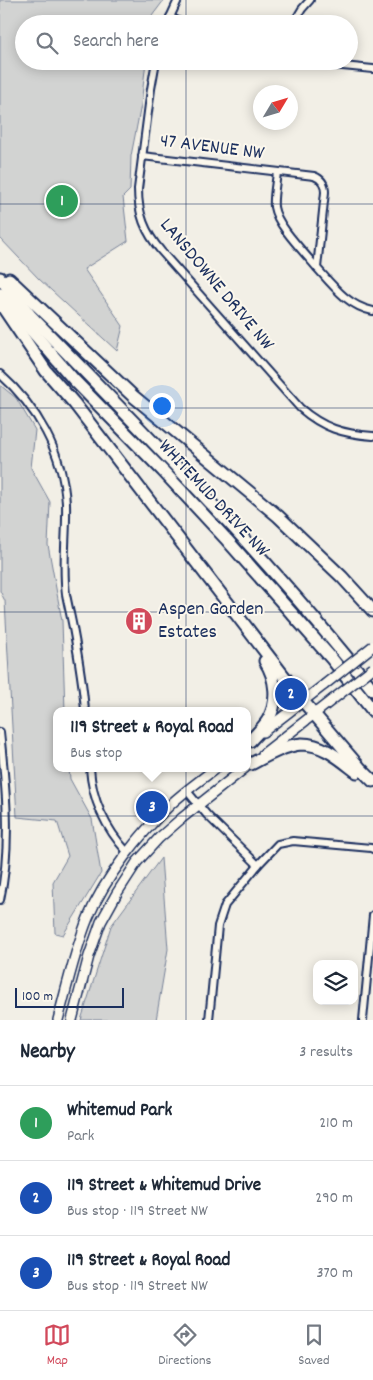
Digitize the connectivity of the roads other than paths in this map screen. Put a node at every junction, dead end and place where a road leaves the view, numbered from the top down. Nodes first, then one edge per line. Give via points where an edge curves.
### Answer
1 (178, 0) edge
2 (310, 0) edge
3 (172, 15) edge
4 (298, 15) edge
5 (358, 68) edge
6 (373, 69) edge
7 (154, 70) edge
8 (142, 156) junction
9 (277, 172) junction
10 (317, 268) junction
11 (0, 271) edge
12 (0, 278) edge
13 (0, 294) edge
14 (0, 303) edge
15 (373, 311) edge
16 (0, 374) edge
17 (373, 436) edge
18 (368, 603) edge
19 (230, 606) junction
20 (373, 610) edge
21 (373, 646) edge
22 (373, 668) edge
23 (373, 690) edge
24 (303, 701) junction
25 (85, 707) edge
26 (373, 711) edge
27 (314, 713) junction
28 (0, 732) edge
29 (251, 740) edge
30 (251, 740) edge
31 (251, 764) edge
32 (251, 765) edge
33 (91, 772) edge
34 (211, 772) edge
35 (240, 772) edge
36 (373, 783) edge
37 (187, 791) junction
38 (198, 805) junction
39 (373, 850) edge
40 (128, 853) junction
41 (258, 865) junction
42 (0, 900) edge
43 (373, 915) edge
44 (58, 1020) edge
45 (72, 1020) edge
46 (209, 1020) edge
47 (362, 1020) edge

1 - 3 street
2 - 4 street
5 - 6 street
7 - 8 street, LANSDOWNE DRIVE NW
8 - 9 street, 47 AVENUE NW
8 - 17 street, LANSDOWNE DRIVE NW via 138,207 155,244 300,408 334,430
9 - 10 street, 47 AVENUE NW via 274,209 285,229
9 - 10 street, 47 AVENUE NW via 314,176 325,187
10 - 15 street, 47 AVENUE NW via 348,300
11 - 18 highway via 133,396 278,516
12 - 23 highway, WHITEMUD DRIVE NW via 30,315 235,528
13 - 26 highway, WHITEMUD DRIVE NW via 74,380 207,517 332,659
14 - 19 highway via 46,371
16 - 25 street via 33,410 51,441 58,462 66,502 66,594 81,669
18 - 20 highway
19 - 24 highway
19 - 29 highway via 266,663 274,682 275,699 271,714
21 - 24 main road, bridge
22 - 27 main road, bridge
24 - 27 highway
24 - 30 main road
27 - 31 main road
27 - 36 highway
28 - 42 street via 7,836
32 - 36 highway via 288,748 308,745 331,753
33 - 40 street via 101,814
34 - 37 main road
35 - 38 main road
37 - 38 street
37 - 40 main road
38 - 41 street
38 - 45 main road via 144,854 117,893 101,922
39 - 41 street via 293,841 278,844
40 - 44 main road via 104,886 89,916 76,950
41 - 46 street via 225,904 218,926
43 - 47 street

